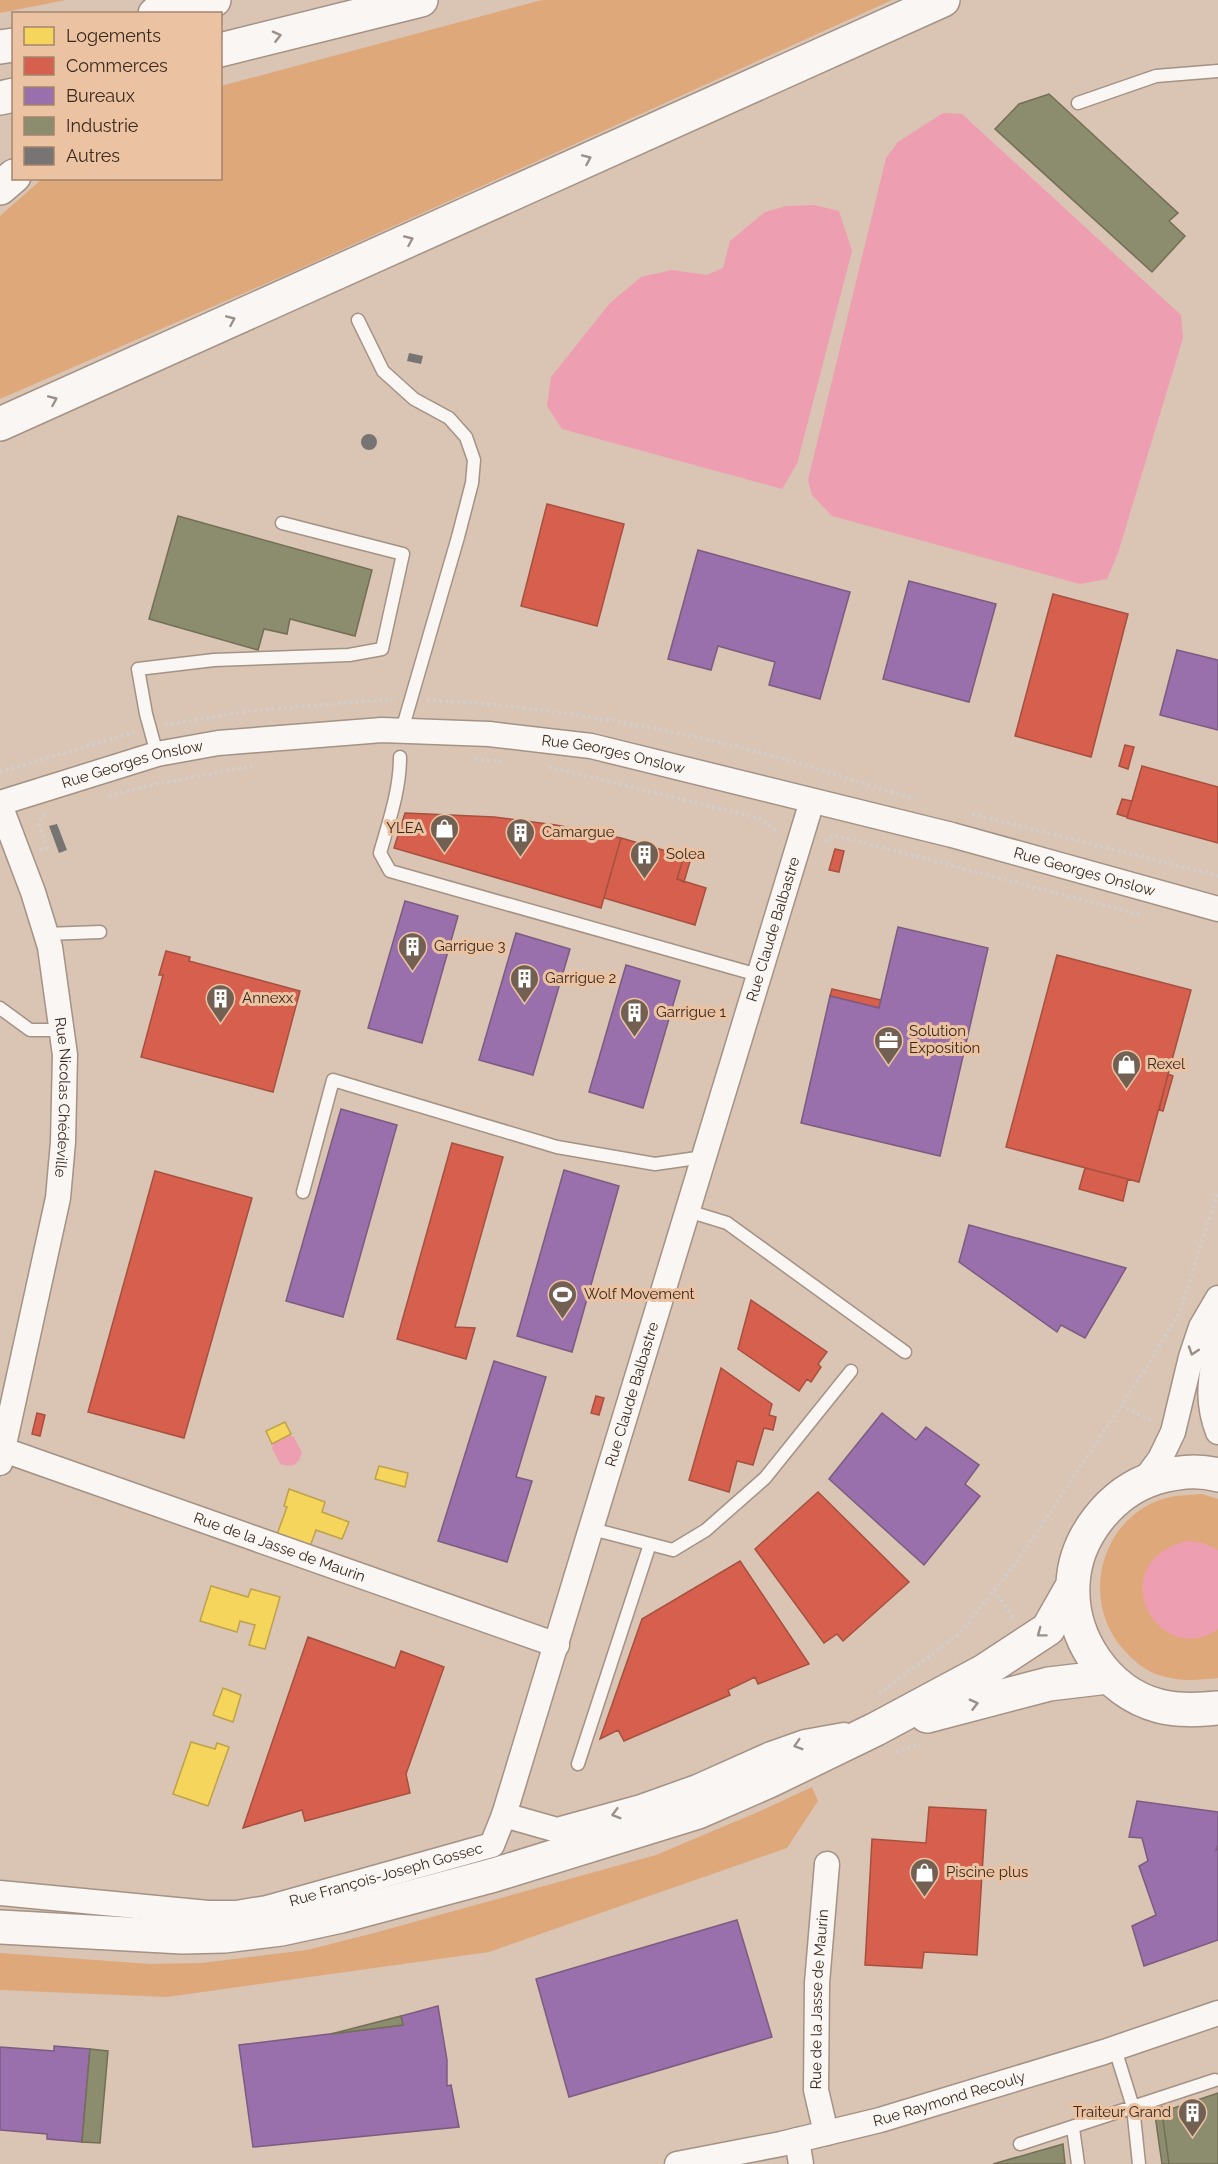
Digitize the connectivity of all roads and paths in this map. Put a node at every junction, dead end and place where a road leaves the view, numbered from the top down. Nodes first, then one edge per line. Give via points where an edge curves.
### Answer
1 (214, 0) edge
2 (421, 0) edge
3 (943, 0) edge
4 (163, 12) edge
5 (222, 50) edge
6 (1218, 71) edge
7 (1078, 103) dead end
8 (12, 178) edge
9 (0, 188) edge
10 (358, 321) dead end
11 (0, 424) edge
12 (282, 523) dead end
13 (402, 730) junction
14 (157, 754) junction
15 (400, 757) dead end
16 (465, 758) dead end
17 (509, 762) dead end
18 (543, 765) dead end
19 (255, 766) dead end
20 (104, 797) dead end
21 (812, 801) junction
22 (0, 804) edge
23 (51, 812) dead end
24 (777, 831) dead end
25 (818, 845) dead end
26 (21, 858) junction
27 (1218, 909) edge
28 (1144, 915) dead end
29 (100, 932) dead end
30 (46, 934) junction
31 (758, 975) junction
32 (0, 1008) edge
33 (62, 1030) junction
34 (704, 1157) junction
35 (1218, 1191) edge
36 (303, 1192) dead end
37 (688, 1212) junction
38 (1218, 1298) edge
39 (1218, 1324) edge
40 (905, 1352) dead end
41 (851, 1371) dead end
42 (1218, 1432) edge
43 (1, 1454) edge
44 (1218, 1475) edge
45 (1143, 1482) junction
46 (592, 1529) junction
47 (650, 1544) junction
48 (1072, 1585) junction
49 (556, 1645) junction
50 (1108, 1677) junction
51 (1218, 1708) edge
52 (875, 1713) junction
53 (578, 1764) dead end
54 (504, 1815) junction
55 (827, 1864) dead end
56 (0, 1893) edge
57 (0, 1927) edge
58 (1218, 2013) edge
59 (1115, 2049) junction
60 (1215, 2080) dead end
61 (1134, 2108) junction
62 (1073, 2128) junction
63 (826, 2133) junction
64 (797, 2140) junction
65 (1020, 2144) dead end
66 (676, 2164) edge
67 (801, 2164) edge
68 (1078, 2164) edge
69 (1139, 2164) edge

1 - 4 main road
5 -> 2 main road
11 -> 3 main road
6 - 7 lane via 1156,76
8 - 9 main road
10 - 13 lane via 383,371 414,399 448,418 466,437 474,460 458,537
12 - 14 lane via 403,554 382,649 349,655 214,660 138,669
13 - 14 street, Rue Georges Onslow via 218,743
13 - 21 street, Rue Georges Onslow via 489,734 591,746
14 - 22 street, Rue Georges Onslow
15 - 31 lane via 396,795 380,853 390,871
16 - 17 path
18 - 24 path via 759,818
19 - 20 path
21 - 27 street, Rue Georges Onslow
21 - 31 street, Rue Claude Balbastre
22 - 26 street, Rue Nicolas Chédeville
23 - 26 path via 41,816 39,824 47,848
25 - 28 path via 834,835
26 - 30 street, Rue Nicolas Chédeville
29 - 30 lane
30 - 33 street, Rue Nicolas Chédeville
31 - 34 street, Rue Claude Balbastre
32 - 33 lane via 30,1030
33 - 43 street, Rue Nicolas Chédeville via 63,1142 58,1198
34 - 36 lane via 655,1164 557,1147 333,1080
34 - 37 street, Rue Claude Balbastre
35 - 52 path via 1180,1312 1143,1373 1017,1562 959,1634
37 - 40 lane via 727,1223
37 - 46 street, Rue Claude Balbastre
38 -> 45 street via 1201,1327 1173,1432
39 - 42 street via 1210,1378 1212,1416
41 - 47 lane via 765,1478 706,1530 673,1550
43 - 49 street, Rue de la Jasse de Maurin
44 - 45 main road via 1205,1471 1173,1473
45 - 48 main road via 1113,1501 1090,1529
46 - 47 lane
46 - 49 street, Rue Claude Balbastre
47 - 53 lane
48 - 50 main road via 1078,1628 1090,1654
48 -> 52 main road, Rue François-Joseph Gossec via 1048,1629 984,1671
49 - 54 street, Rue Claude Balbastre
50 - 51 main road via 1131,1694 1158,1706 1188,1711
52 -> 50 main road, Rue François-Joseph Gossec
52 -> 54 street, Rue François-Joseph Gossec via 641,1807 557,1830
52 - 57 main road, Rue François-Joseph Gossec via 768,1781 698,1812 494,1875 341,1916 224,1936 139,1936
54 - 56 street, Rue François-Joseph Gossec via 492,1845 267,1908 208,1913
55 - 63 street, Rue de la Jasse de Maurin via 816,2019 816,2090
58 - 59 street, Rue Raymond Recouly
59 - 61 lane
59 - 63 street, Rue Raymond Recouly
60 - 61 lane
61 - 62 lane
61 - 69 lane
62 - 65 lane
62 - 68 lane
63 - 64 street, Rue Raymond Recouly
64 - 66 street, Rue Raymond Recouly
64 - 67 street

